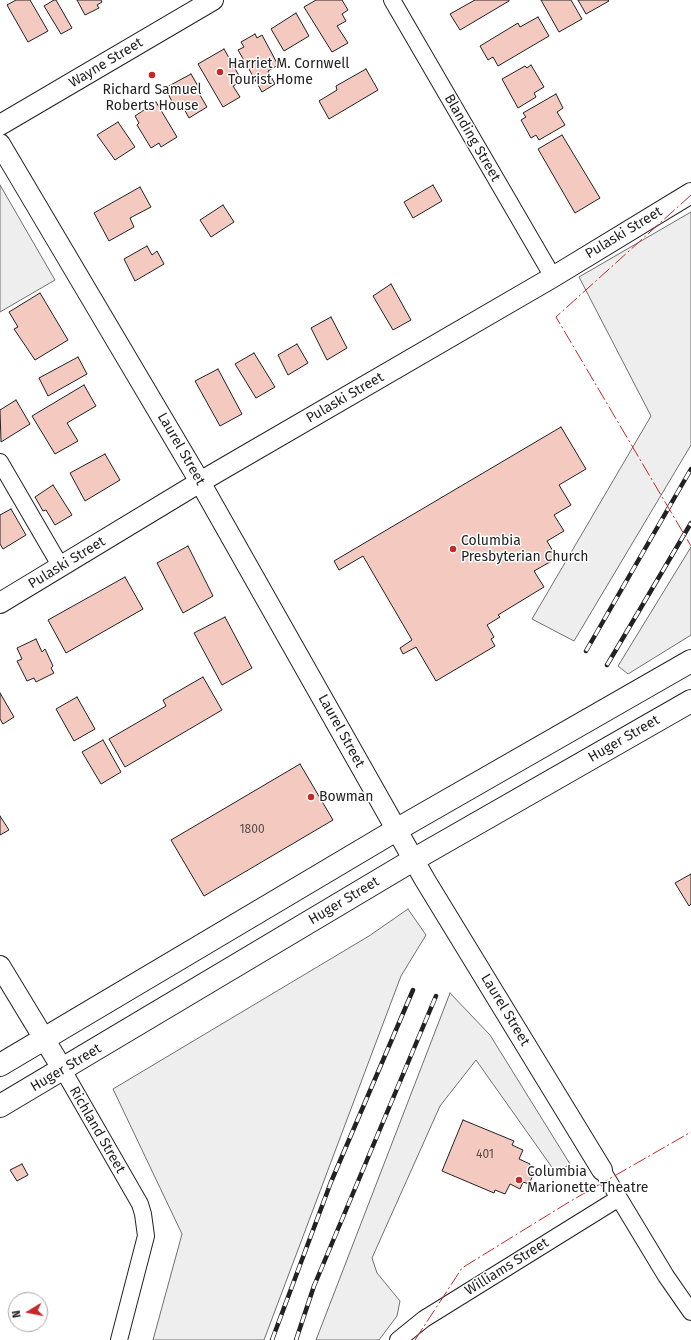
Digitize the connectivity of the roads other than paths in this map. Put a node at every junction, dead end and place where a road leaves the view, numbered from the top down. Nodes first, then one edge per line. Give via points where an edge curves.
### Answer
1 (213, 0) edge
2 (392, 0) edge
3 (0, 125) edge
4 (0, 144) edge
5 (691, 193) edge
6 (553, 277) junction
7 (0, 462) edge
8 (200, 482) junction
9 (61, 567) junction
10 (0, 603) edge
11 (691, 661) edge
12 (691, 700) edge
13 (396, 830) junction
14 (414, 860) junction
15 (0, 966) edge
16 (44, 1039) junction
17 (0, 1065) edge
18 (62, 1070) junction
19 (0, 1106) edge
20 (602, 1170) joint
21 (618, 1198) junction
22 (691, 1312) edge
23 (119, 1340) edge
24 (398, 1340) edge

1 - 3 street, Wayne Street
2 - 6 street, Blanding Street
4 - 8 street, Laurel Street
5 - 6 street, Pulaski Street
6 - 8 street, Pulaski Street
7 - 9 street
8 - 9 street, Pulaski Street
8 - 13 street, Laurel Street
9 - 10 street, Pulaski Street
11 - 13 highway
12 - 14 highway, Huger Street
13 - 14 street, Laurel Street
13 - 16 highway
14 - 18 highway, Huger Street
14 - 20 street, Laurel Street
15 - 16 street, Richland Street
16 - 17 highway
16 - 18 street, Richland Street
18 - 19 highway, Huger Street
18 - 23 street, Richland Street via 144,1214 146,1236
20 - 21 street, Laurel Street
21 - 22 street, Laurel Street
21 - 24 street, Williams Street via 424,1319

